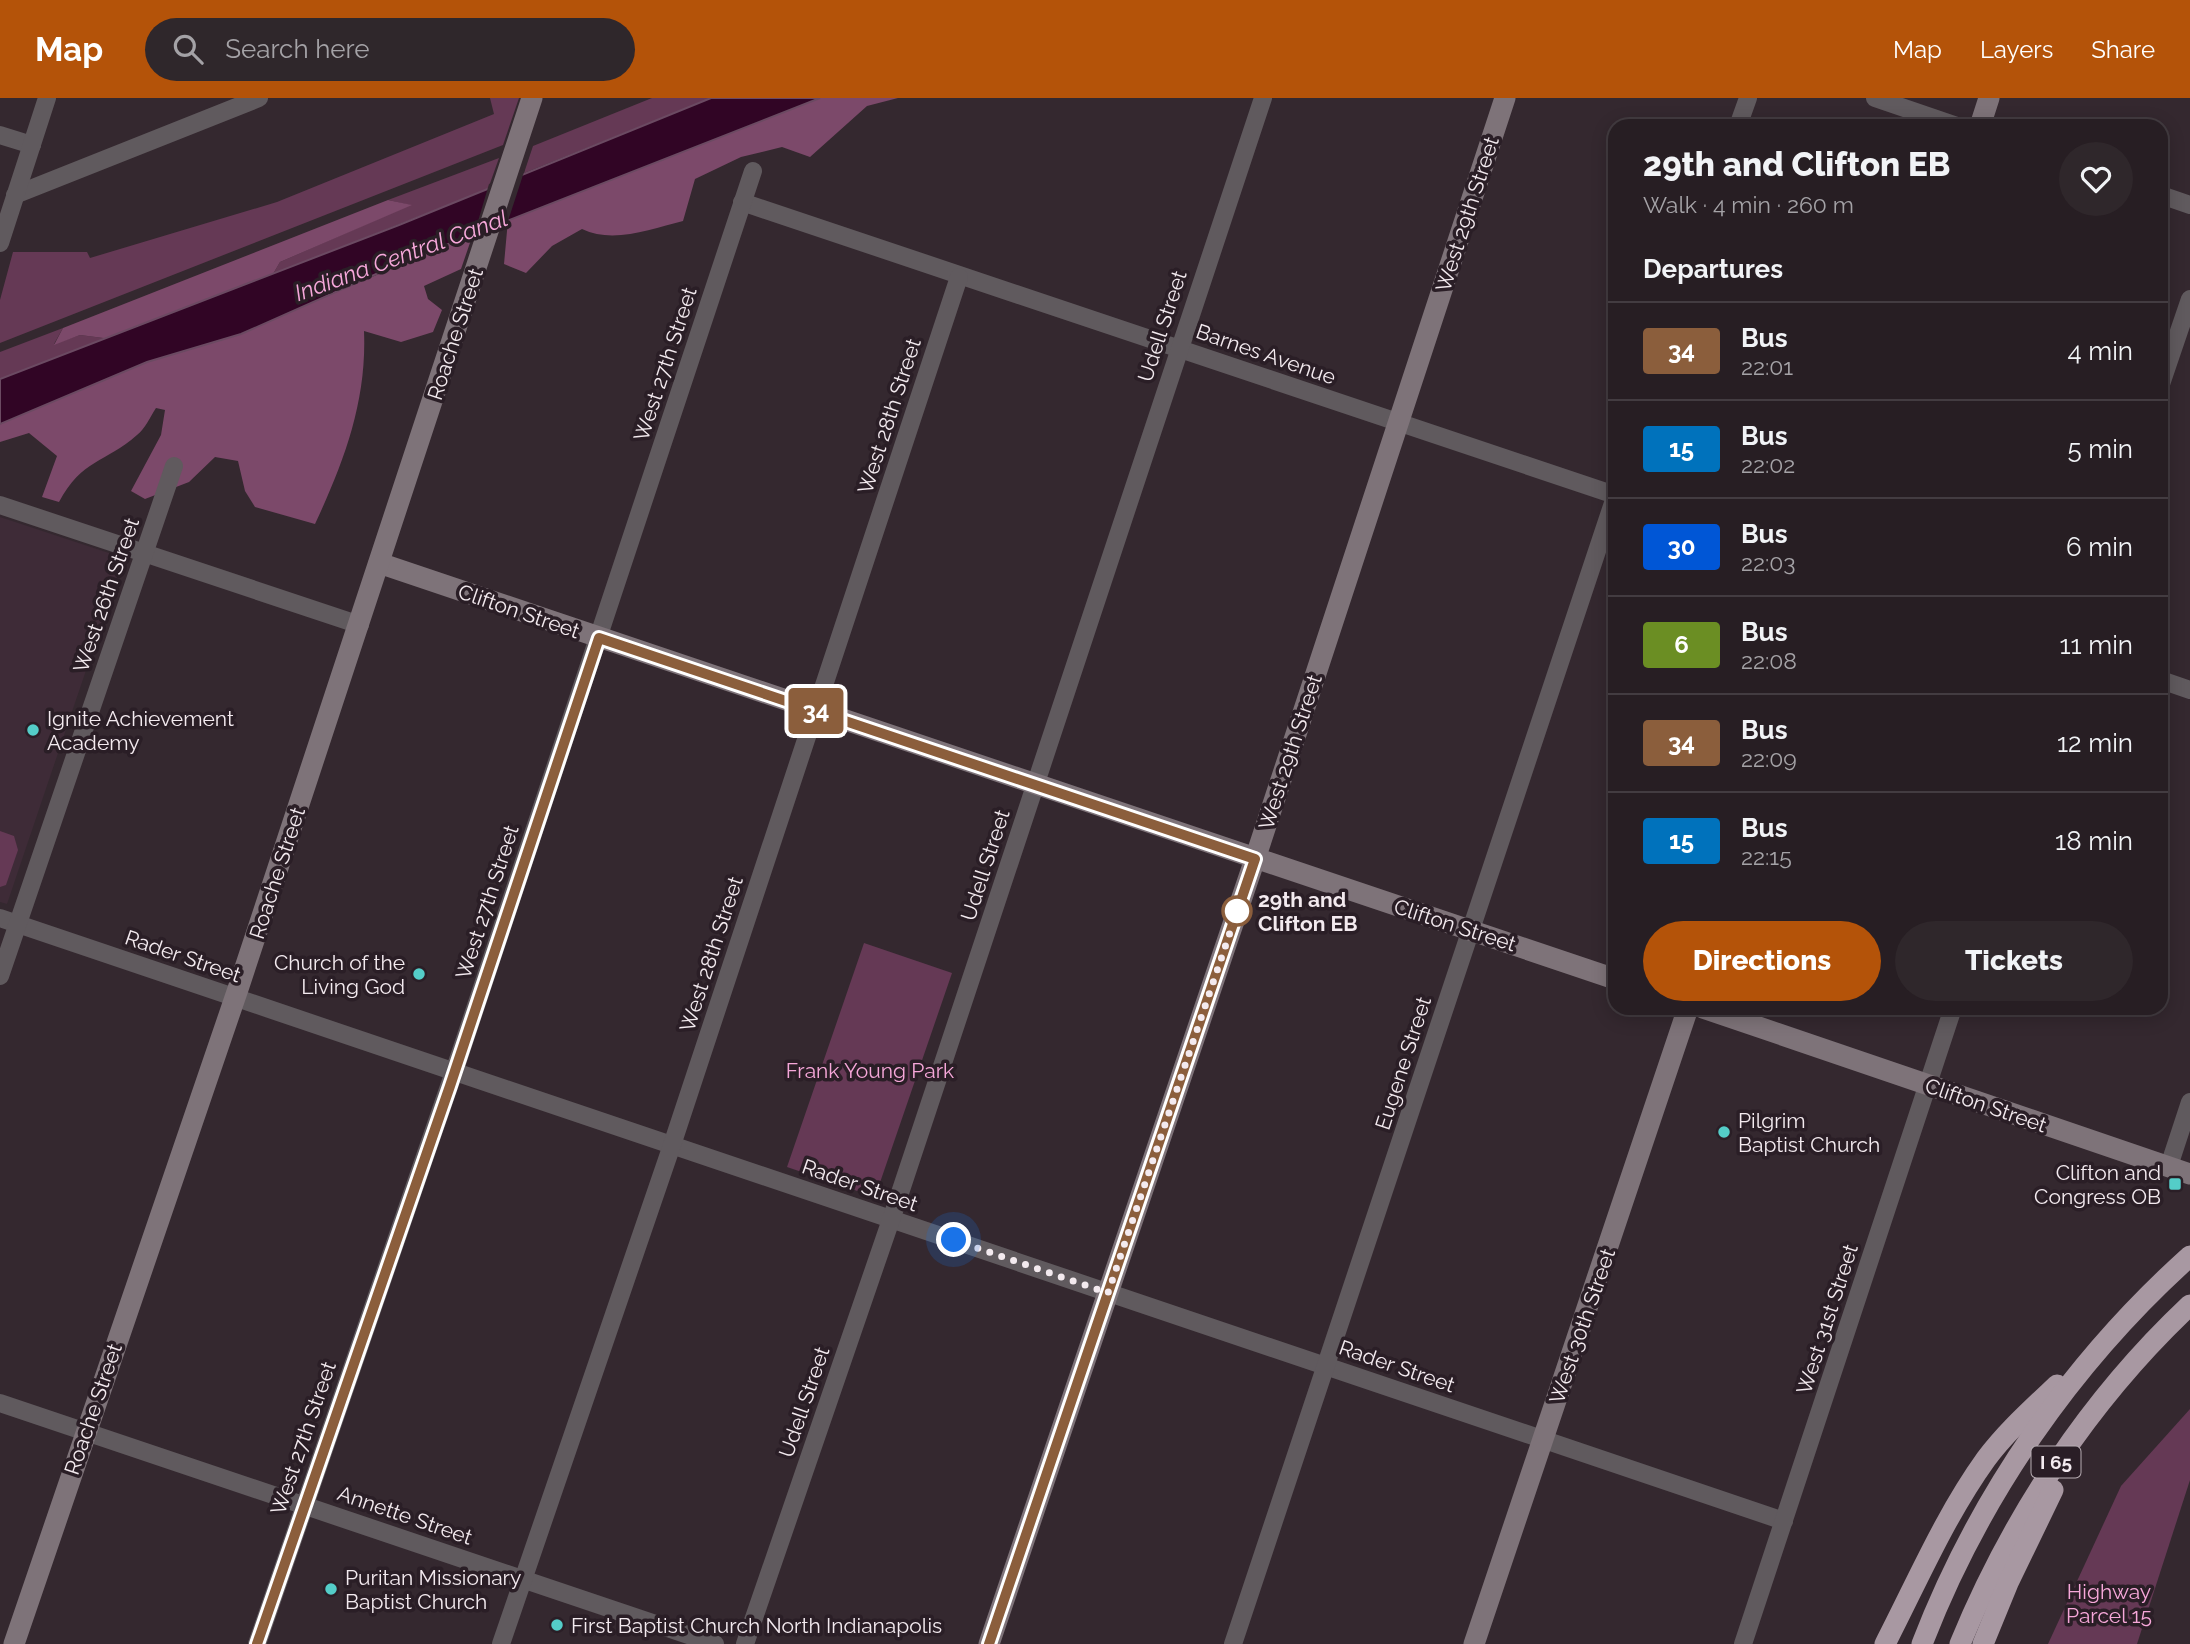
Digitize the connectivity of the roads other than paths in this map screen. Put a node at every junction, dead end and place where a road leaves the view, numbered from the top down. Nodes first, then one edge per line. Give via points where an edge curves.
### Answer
1 (47, 98) edge
2 (260, 98) edge
3 (532, 98) edge
4 (1263, 98) edge
5 (1505, 98) edge
6 (1748, 98) edge
7 (1875, 98) edge
8 (1989, 98) edge
9 (1740, 119) edge
10 (1936, 119) edge
11 (1982, 119) edge
12 (0, 135) edge
13 (32, 145) junction
14 (753, 172) dead end
15 (15, 195) junction
16 (2168, 197) edge
17 (742, 202) junction
18 (2190, 205) edge
19 (0, 243) edge
20 (959, 276) junction
21 (2190, 299) edge
22 (1179, 348) junction
23 (2168, 363) edge
24 (1397, 423) junction
25 (174, 466) dead end
26 (1608, 494) edge
27 (0, 505) edge
28 (1608, 517) edge
29 (145, 554) junction
30 (379, 563) junction
31 (360, 625) junction
32 (599, 638) junction
33 (2168, 682) edge
34 (2190, 690) edge
35 (815, 711) junction
36 (1035, 785) junction
37 (1255, 859) junction
38 (0, 918) edge
39 (18, 924) junction
40 (1471, 930) junction
41 (0, 976) edge
42 (1608, 977) edge
43 (235, 998) junction
44 (1686, 1015) edge
45 (1723, 1015) edge
46 (1951, 1015) edge
47 (454, 1072) junction
48 (1928, 1086) junction
49 (2190, 1102) edge
50 (672, 1145) junction
51 (2169, 1166) junction
52 (2190, 1174) edge
53 (891, 1219) junction
54 (2190, 1256) edge
55 (1108, 1293) junction
56 (2190, 1305) edge
57 (2127, 1318) junction
58 (1327, 1367) junction
59 (0, 1403) edge
60 (2088, 1419) junction
61 (85, 1432) junction
62 (1543, 1439) junction
63 (304, 1505) junction
64 (1784, 1521) junction
65 (524, 1579) junction
66 (14, 1644) edge
67 (257, 1644) edge
68 (501, 1644) edge
69 (715, 1644) edge
70 (745, 1644) edge
71 (989, 1644) edge
72 (1233, 1644) edge
73 (1474, 1644) edge
74 (1743, 1644) edge
75 (1885, 1644) edge
76 (1922, 1644) edge
77 (1960, 1644) edge
78 (1983, 1644) edge

1 - 13 street
2 - 15 street
3 - 30 street, Roache Street
4 - 22 street, Udell Street
5 - 24 street, West 29th Street
6 - 9 street
7 - 10 street
8 - 11 street
12 - 13 street
13 - 15 street
14 - 17 street, West 27th Street
15 - 19 street
16 - 18 street
17 - 20 street, Barnes Avenue
17 - 32 street, West 27th Street
20 - 22 street, Barnes Avenue
20 - 35 street, West 28th Street
21 - 23 street
22 - 24 street, Barnes Avenue
22 - 36 street, Udell Street
24 - 26 street, Barnes Avenue
24 - 37 street, West 29th Street
25 - 29 street, West 26th Street
27 - 29 street
28 - 40 street, Eugene Street
29 - 31 street
29 - 39 street, West 26th Street
30 - 31 street, Roache Street
30 - 32 street, Clifton Street
31 - 43 street, Roache Street
32 - 35 street, Clifton Street
32 - 47 street, West 27th Street
33 - 34 street
35 - 36 street, Clifton Street
35 - 50 street, West 28th Street
36 - 37 street, Clifton Street
36 - 53 street, Udell Street
37 - 40 street, Clifton Street
37 - 55 street, West 29th Street
38 - 39 street, Rader Street
39 - 41 street, West 26th Street
39 - 43 street, Rader Street
40 - 42 street, Clifton Street
40 - 58 street, Eugene Street
43 - 47 street, Rader Street
43 - 61 street, Roache Street
44 - 62 street, West 30th Street
45 - 48 street, Clifton Street
46 - 48 street, West 31st Street
47 - 50 street, Rader Street
47 - 63 street, West 27th Street
48 - 51 street, Clifton Street
48 - 64 street, West 31st Street
49 - 51 street
50 - 53 street, Rader Street
50 - 65 street, West 28th Street
51 - 52 street, Clifton Street
53 - 55 street, Rader Street
53 - 70 street, Udell Street
54 - 57 highway, I 65
55 - 58 street, Rader Street
55 - 71 street, West 29th Street
56 - 60 highway, I 65
57 - 75 highway via 2010,1430 1987,1459 1946,1522
57 - 76 highway, I 65 via 2076,1375 2003,1480 1969,1540
58 - 62 street, Rader Street
58 - 72 street, Eugene Street
59 - 61 street, Annette Street
60 - 77 highway, I 65 via 2060,1455 2013,1533
60 - 78 highway
61 - 63 street, Annette Street
61 - 66 street, Roache Street
62 - 64 street, Rader Street
62 - 73 street, West 30th Street
63 - 65 street, Annette Street
63 - 67 street, West 27th Street
64 - 74 street, West 31st Street
65 - 68 street, West 28th Street
65 - 69 street, Annette Street

